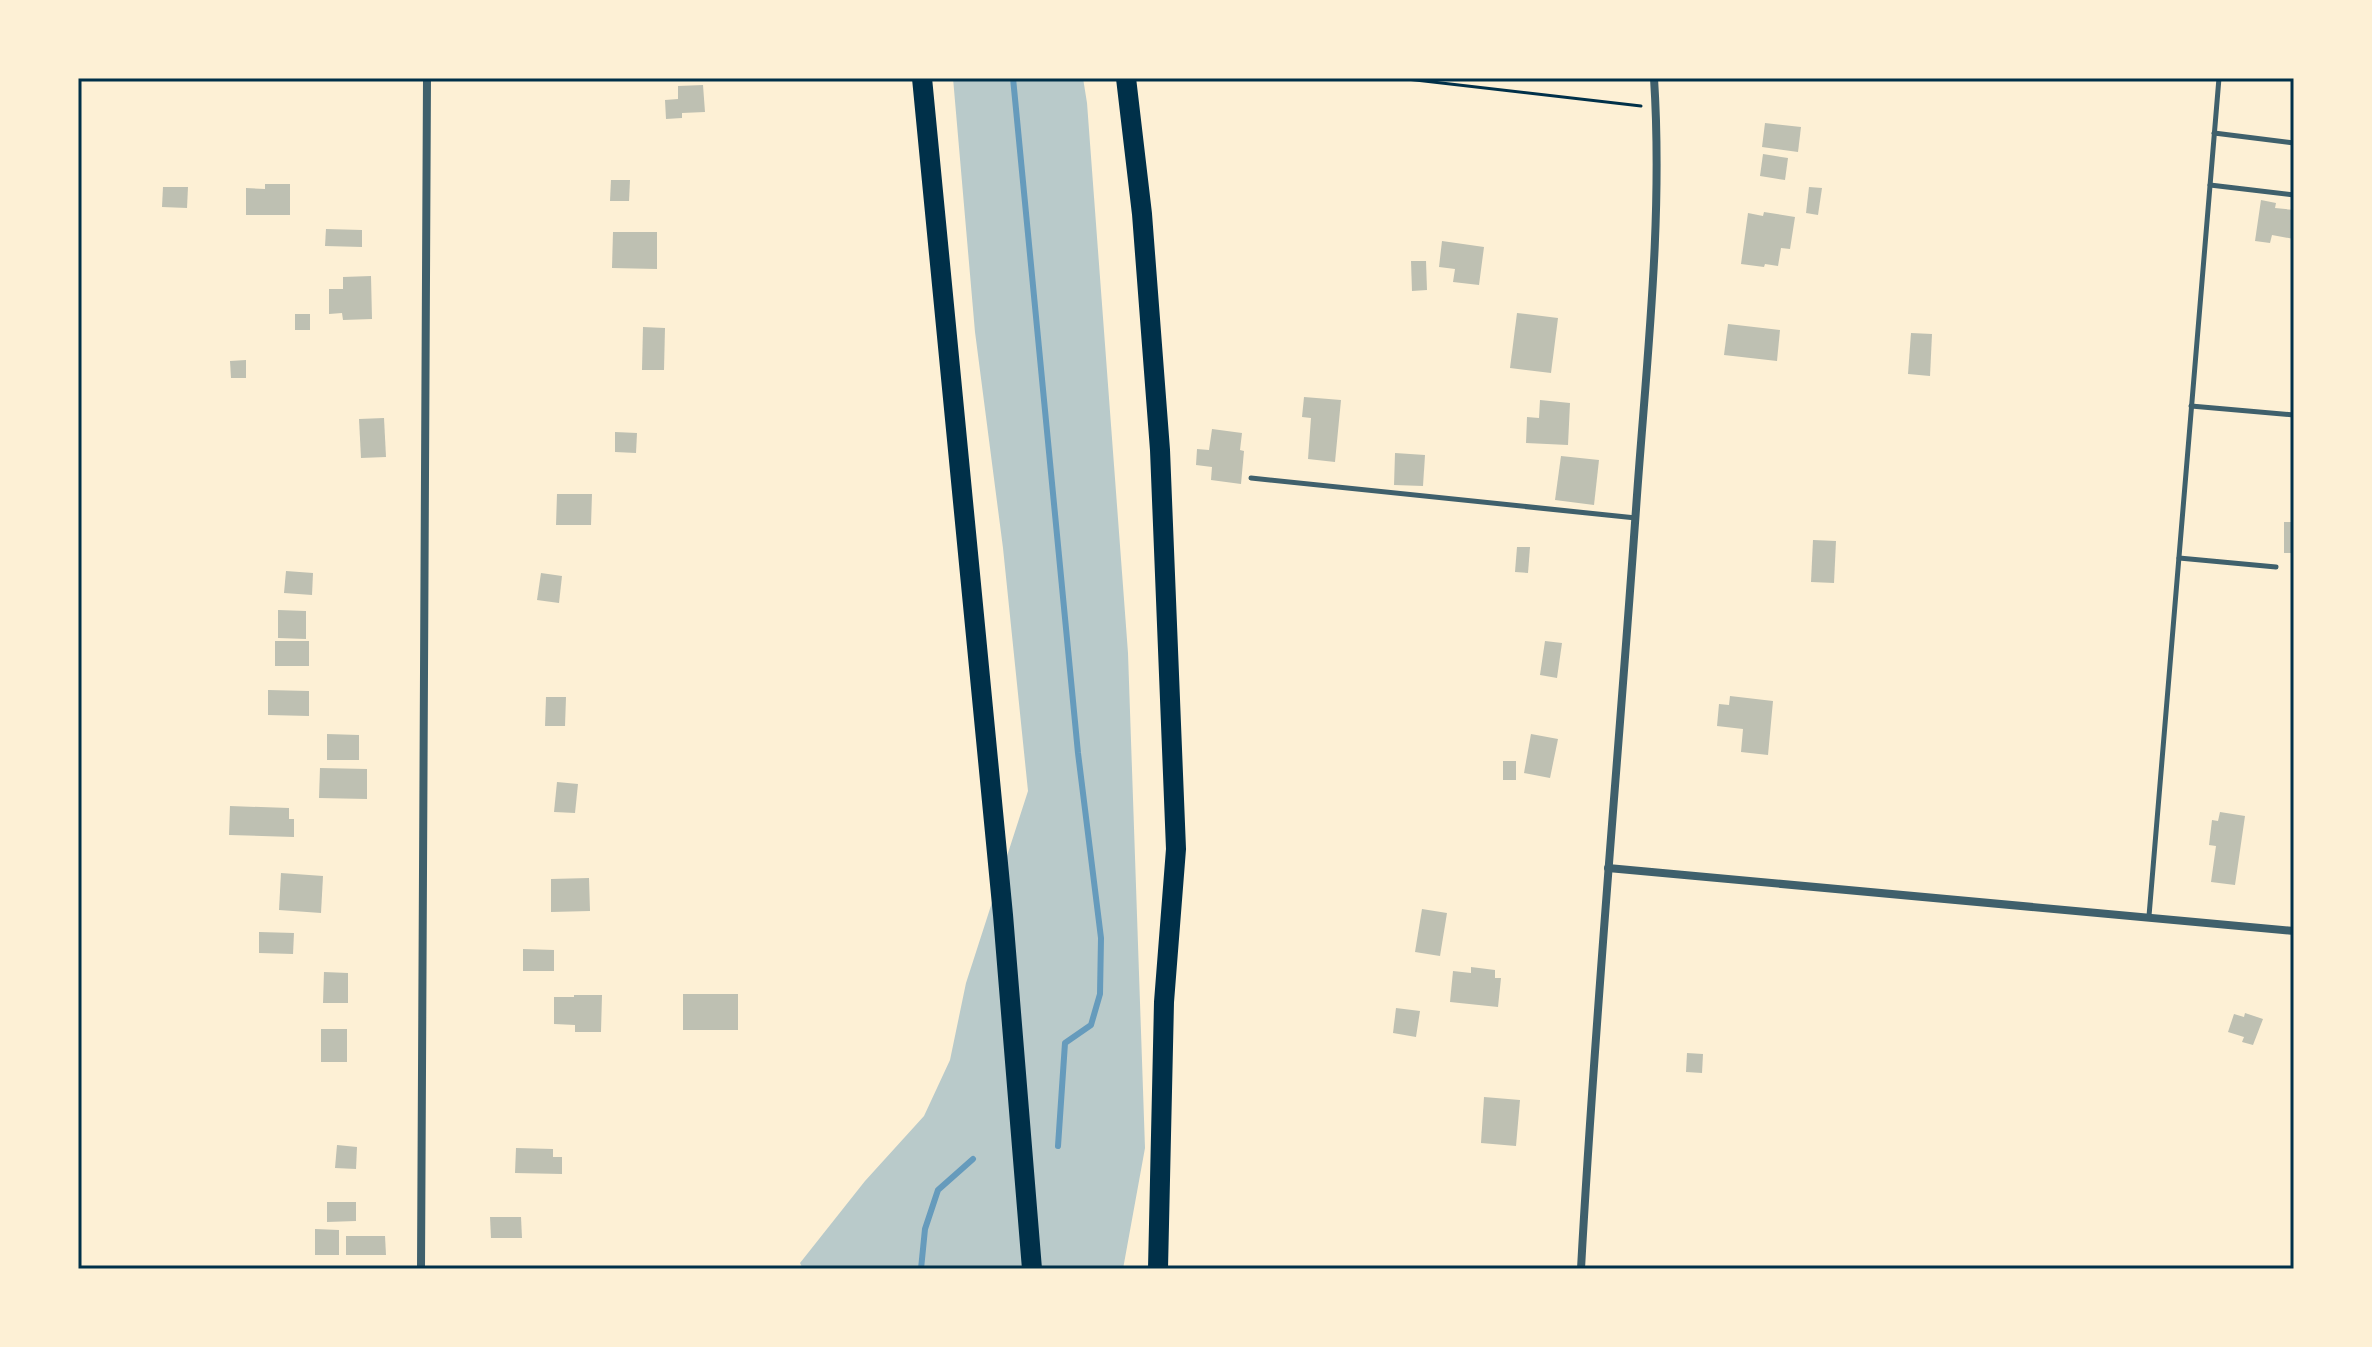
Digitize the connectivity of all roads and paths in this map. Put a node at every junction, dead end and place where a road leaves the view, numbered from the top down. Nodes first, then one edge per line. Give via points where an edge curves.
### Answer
1 (427, 78) edge
2 (922, 78) edge
3 (1126, 78) edge
4 (1398, 78) edge
5 (1654, 78) edge
6 (2219, 78) edge
7 (1656, 108) junction
8 (2214, 133) junction
9 (2294, 143) edge
10 (2210, 185) junction
11 (2294, 195) edge
12 (2191, 406) junction
13 (2294, 415) edge
14 (1251, 478) dead end
15 (1636, 518) junction
16 (2179, 558) junction
17 (2276, 567) dead end
18 (1608, 868) junction
19 (2149, 916) junction
20 (2294, 931) edge
21 (421, 1269) edge
22 (1032, 1269) edge
23 (1158, 1269) edge
24 (1581, 1269) edge

1 - 21 street
2 - 22 highway
3 - 23 highway via 1160,450 1176,849 1164,1002
4 - 7 path
5 - 7 street
6 - 8 lane
7 - 15 street via 1656,229
8 - 9 lane
8 - 10 lane
10 - 11 lane
10 - 12 lane
12 - 13 lane
12 - 16 lane
14 - 15 lane
15 - 18 street
16 - 17 lane
16 - 19 lane
18 - 19 street
18 - 24 street
19 - 20 street

